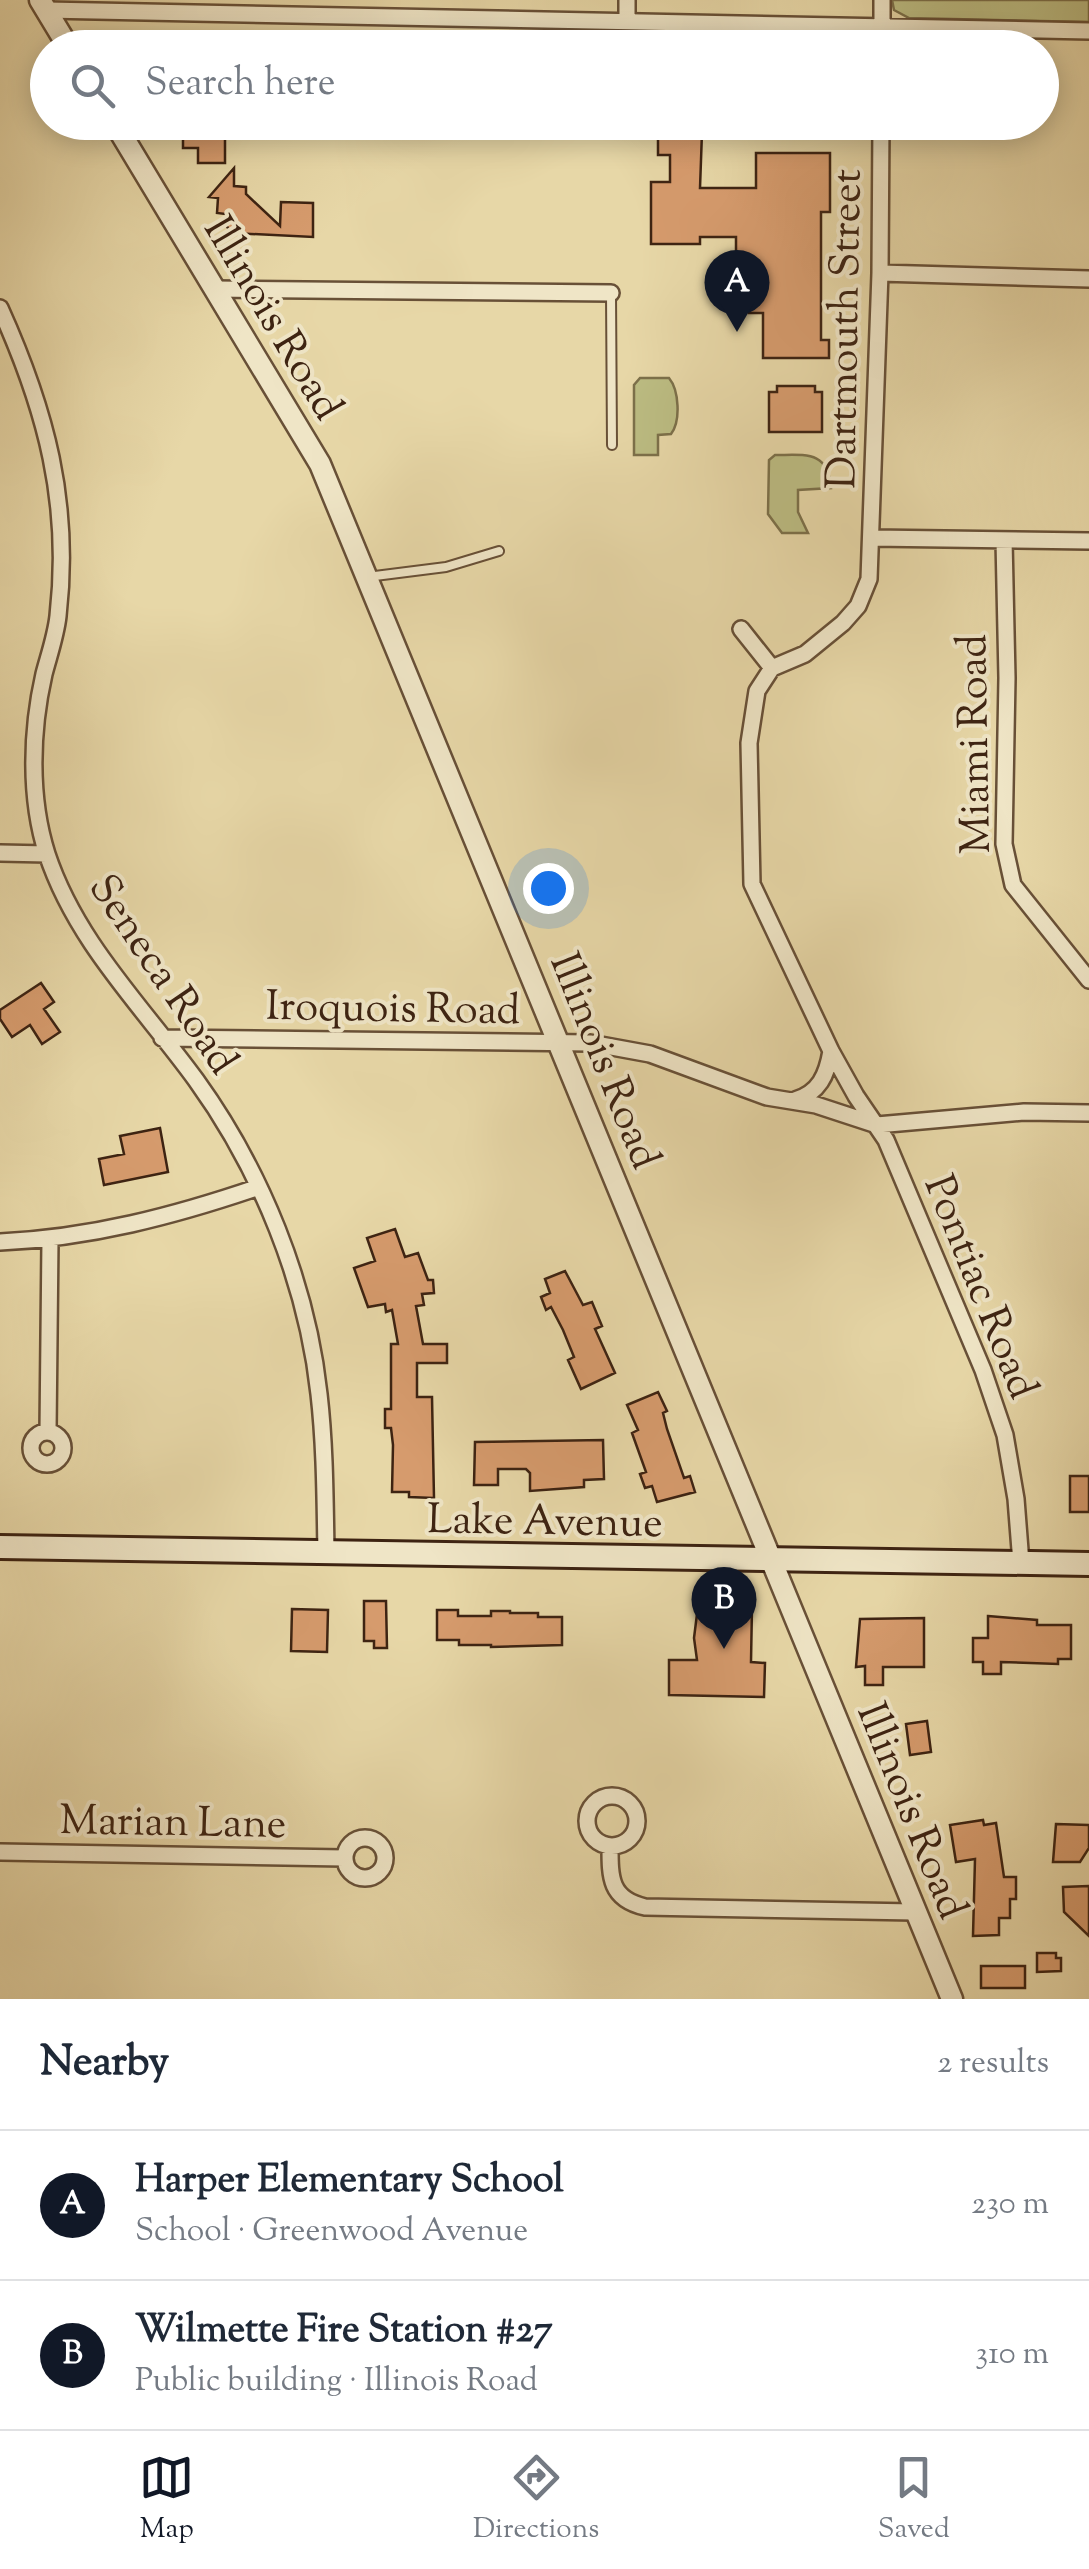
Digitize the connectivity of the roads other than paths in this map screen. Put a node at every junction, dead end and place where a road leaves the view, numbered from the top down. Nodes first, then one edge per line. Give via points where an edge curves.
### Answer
1 (372, 0) edge
2 (627, 0) edge
3 (882, 0) edge
4 (43, 5) edge
5 (119, 5) edge
6 (372, 18) junction
7 (626, 22) junction
8 (882, 27) junction
9 (58, 30) edge
10 (1089, 30) edge
11 (125, 140) edge
12 (881, 140) edge
13 (880, 273) junction
14 (1089, 278) edge
15 (216, 289) junction
16 (611, 293) joint
17 (0, 308) edge
18 (612, 445) dead end
19 (872, 538) junction
20 (1004, 540) junction
21 (1089, 542) edge
22 (499, 551) dead end
23 (367, 577) junction
24 (740, 629) dead end
25 (772, 668) junction
26 (0, 853) edge
27 (47, 854) junction
28 (1089, 980) edge
29 (162, 1038) junction
30 (560, 1044) junction
31 (832, 1051) junction
32 (791, 1102) junction
33 (1089, 1104) edge
34 (1081, 1112) edge
35 (877, 1126) junction
36 (259, 1187) junction
37 (50, 1240) junction
38 (0, 1242) edge
39 (48, 1432) dead end
40 (0, 1547) edge
41 (326, 1552) junction
42 (773, 1561) junction
43 (1021, 1563) junction
44 (1089, 1564) edge
45 (610, 1846) dead end
46 (0, 1852) edge
47 (344, 1858) dead end
48 (914, 1912) junction
49 (952, 1999) edge

1 - 6 street
2 - 7 street
3 - 8 street
4 - 5 street
4 - 9 street
5 - 6 street
6 - 7 street
7 - 8 street
8 - 10 street
11 - 15 street, Illinois Road
12 - 13 street, Dartmouth Street
13 - 14 street
13 - 19 street, Dartmouth Street
15 - 16 street
15 - 23 street, Illinois Road via 320,464
16 - 18 lane
17 - 27 street, Seneca Road via 39,404 60,506 58,621 36,715 35,770
19 - 20 street
19 - 25 street via 869,579 858,606 805,654
20 - 21 street
20 - 28 street, Miami Road via 1006,866 1013,885
22 - 23 lane
23 - 30 street, Illinois Road
24 - 25 street
25 - 31 street, Pontiac Road via 752,712 752,884
26 - 27 street
27 - 29 street, Seneca Road via 97,951
29 - 30 street, Iroquois Road
29 - 36 street, Seneca Road via 223,1121
30 - 32 street, Iroquois Road via 635,1050
30 - 42 street, Illinois Road
31 - 32 street via 816,1090
31 - 35 street, Pontiac Road
32 - 35 street, Iroquois Road
33 - 34 street
34 - 35 street, Iroquois Road
35 - 43 street, Pontiac Road via 993,1400 1010,1466
36 - 37 street via 186,1212
36 - 41 street, Seneca Road via 310,1341 325,1466
37 - 38 street
37 - 39 street
40 - 41 main road, Lake Avenue
41 - 42 main road, Lake Avenue
42 - 43 main road, Lake Avenue
42 - 48 street, Illinois Road
43 - 44 main road, Lake Avenue
45 - 48 street via 616,1892 645,1907
46 - 47 street, Marian Lane
48 - 49 street, Illinois Road

